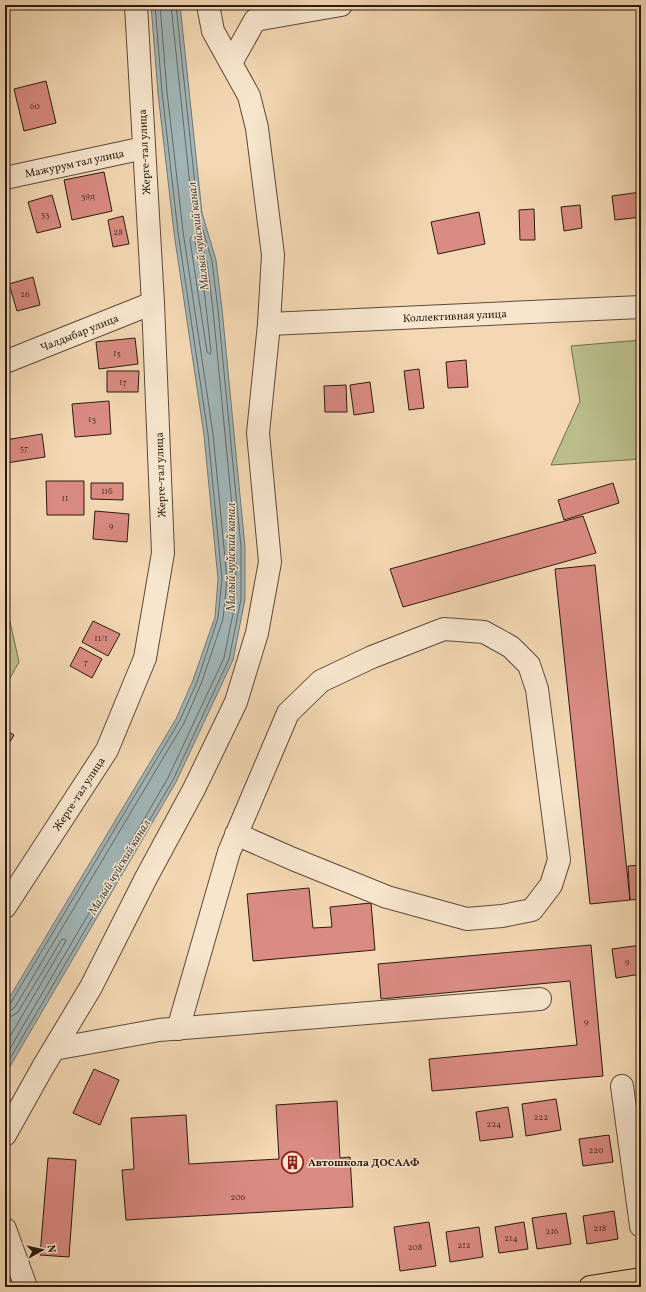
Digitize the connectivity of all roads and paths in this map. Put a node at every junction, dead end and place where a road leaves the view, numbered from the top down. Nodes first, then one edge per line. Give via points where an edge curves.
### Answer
1 (136, 5) edge
2 (208, 5) edge
3 (341, 5) edge
4 (231, 63) junction
5 (144, 148) junction
6 (5, 178) edge
7 (153, 303) junction
8 (641, 306) edge
9 (269, 324) junction
10 (5, 362) edge
11 (236, 834) junction
12 (5, 907) edge
13 (540, 999) dead end
14 (178, 1029) junction
15 (54, 1049) junction
16 (622, 1086) dead end
17 (5, 1136) edge
18 (641, 1226) edge
19 (5, 1229) edge
20 (641, 1279) edge
21 (598, 1286) edge
22 (26, 1287) edge

1 - 5 street, Жерге-тал улица
2 - 4 street via 213,31
3 - 4 street via 255,20
4 - 9 street via 249,96 258,128 273,255
5 - 6 street, Мажурум тал улица
5 - 7 street, Жерге-тал улица
7 - 10 street, Чалдыбар улица
7 - 12 street, Жерге-тал улица via 163,553 145,658 107,750
8 - 9 street, Коллективная улица
9 - 15 street via 258,434 270,562 257,633 236,702 197,782 92,987
11 - 11 street via 288,713 321,681 372,657 444,629 484,632 511,647 529,665 537,689 559,860 551,885 532,910 466,919 387,897
11 - 14 street via 228,852
13 - 14 street
14 - 15 street via 159,1030
15 - 17 street
16 - 18 street
19 - 22 street
20 - 21 main road

